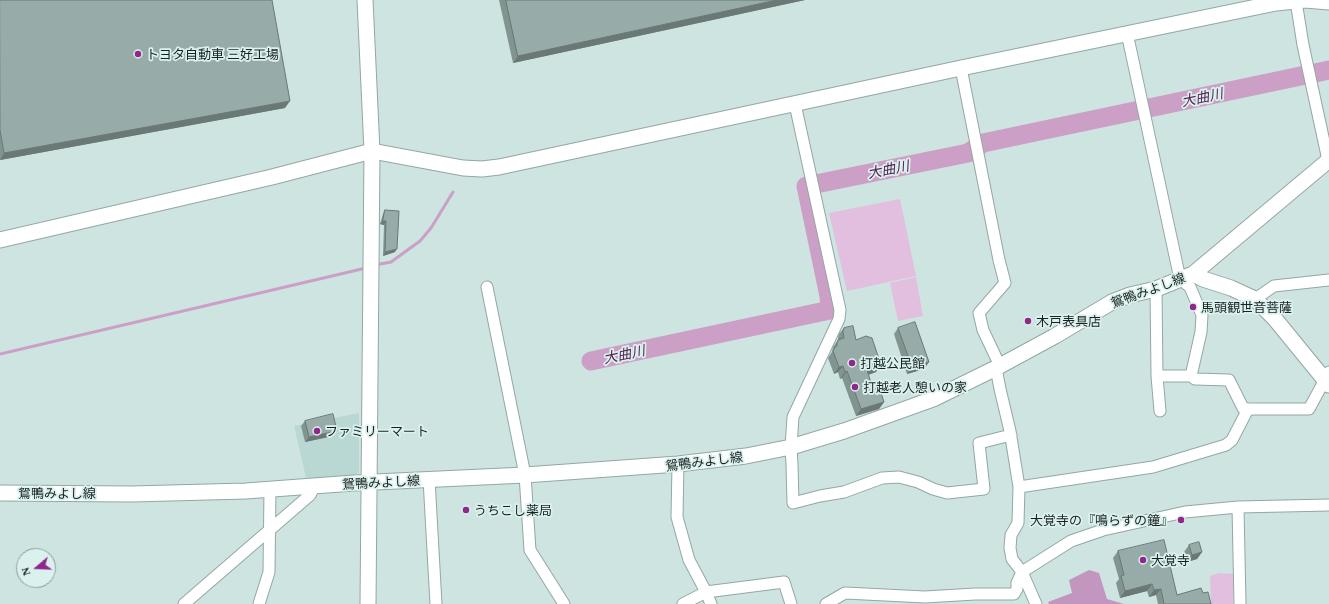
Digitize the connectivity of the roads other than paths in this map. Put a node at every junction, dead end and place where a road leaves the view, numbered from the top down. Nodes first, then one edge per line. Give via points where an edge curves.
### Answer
1 (365, 0) edge
2 (1275, 1) edge
3 (1296, 1) junction
4 (1329, 2) edge
5 (1127, 33) junction
6 (961, 68) junction
7 (795, 104) junction
8 (372, 151) junction
9 (1328, 160) edge
10 (0, 240) edge
11 (1187, 277) junction
12 (1329, 280) edge
13 (487, 287) dead end
14 (1156, 289) junction
15 (1255, 298) junction
16 (998, 367) junction
17 (1157, 376) junction
18 (1191, 376) junction
19 (1328, 379) edge
20 (1248, 409) junction
21 (1160, 411) dead end
22 (1011, 436) junction
23 (791, 447) junction
24 (678, 464) junction
25 (525, 475) junction
26 (429, 479) junction
27 (369, 483) junction
28 (315, 486) junction
29 (1019, 487) junction
30 (270, 489) junction
31 (0, 493) edge
32 (1329, 504) edge
33 (1238, 507) junction
34 (270, 529) junction
35 (1022, 572) junction
36 (706, 592) junction
37 (184, 604) edge
38 (259, 604) edge
39 (368, 604) edge
40 (436, 604) edge
41 (564, 604) edge
42 (684, 604) edge
43 (711, 604) edge
44 (791, 604) edge
45 (827, 604) edge
46 (1036, 604) edge
47 (1240, 604) edge

1 - 8 street
2 - 3 street
2 - 5 street
3 - 4 street
3 - 9 street
5 - 6 street
5 - 11 street
6 - 7 street
6 - 16 street via 1005,283 979,313
7 - 8 street via 482,169 463,168
7 - 23 street via 840,318 793,417
8 - 10 street
8 - 27 street
9 - 11 street, 鴛鴨みよし線
11 - 14 street, 鴛鴨みよし線
11 - 15 street via 1203,279
11 - 18 street via 1202,315 1201,332
12 - 15 street via 1274,286
13 - 25 street
14 - 16 street, 鴛鴨みよし線 via 1112,302
14 - 17 street
15 - 19 street
16 - 22 street via 1000,389
16 - 23 street, 鴛鴨みよし線 via 933,398 879,419
17 - 18 street
17 - 21 street
18 - 20 street via 1195,379 1229,380 1243,408
19 - 20 street via 1309,409
20 - 29 street via 1232,440 1226,445 1153,467
22 - 23 street via 980,443 984,488 947,493 899,477 882,478 844,492 793,503
22 - 29 street
23 - 24 street, 鴛鴨みよし線 via 746,456
24 - 25 street, 鴛鴨みよし線
24 - 36 street via 677,517 689,560
25 - 26 street, 鴛鴨みよし線
25 - 41 street via 530,550
26 - 27 street, 鴛鴨みよし線
26 - 40 street
27 - 28 street, 鴛鴨みよし線
27 - 39 street
28 - 30 street, 鴛鴨みよし線
28 - 34 street via 310,495
29 - 35 street via 1018,523 1011,534 1010,548 1012,560
30 - 31 street, 鴛鴨みよし線 via 132,494
30 - 34 street
32 - 33 street
33 - 35 street via 1185,512 1103,530 1071,541
33 - 47 street
34 - 37 street
34 - 38 street via 269,572
35 - 45 street via 1014,594 925,597 845,593
35 - 46 street
36 - 42 street
36 - 43 street
36 - 44 street via 784,582

